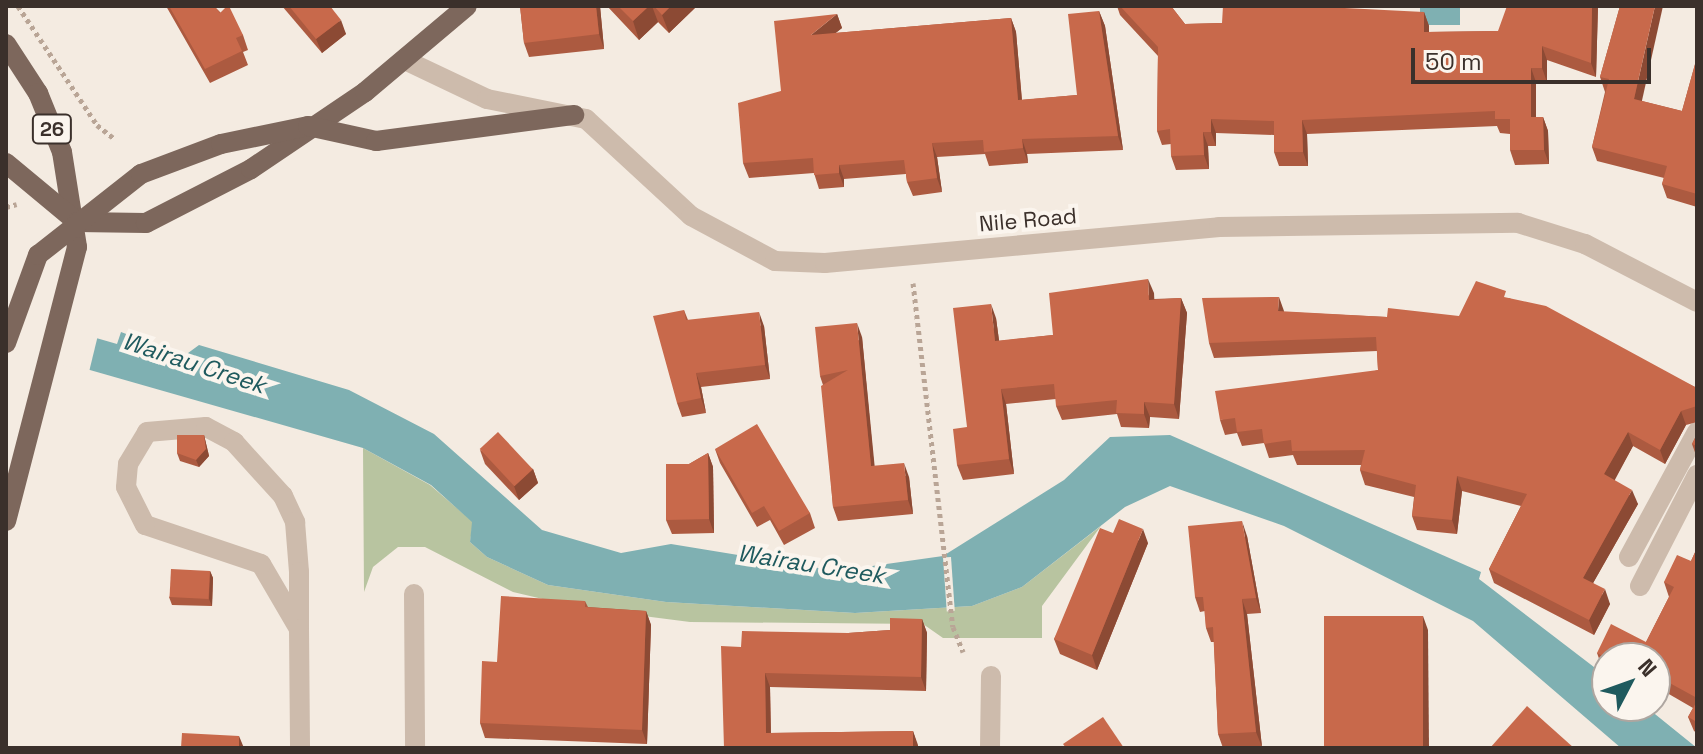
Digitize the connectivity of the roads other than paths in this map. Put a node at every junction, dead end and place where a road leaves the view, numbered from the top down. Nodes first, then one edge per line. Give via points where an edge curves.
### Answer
1 (467, 6) edge
2 (6, 44) edge
3 (409, 62) junction
4 (574, 115) junction
5 (308, 126) junction
6 (6, 163) edge
7 (77, 222) junction
8 (1697, 302) edge
9 (6, 343) edge
10 (1697, 432) edge
11 (1697, 475) edge
12 (6, 521) edge
13 (1629, 557) dead end
14 (1640, 586) dead end
15 (414, 594) dead end
16 (299, 629) junction
17 (991, 676) dead end
18 (300, 748) edge
19 (415, 748) edge
20 (990, 748) edge

1 - 3 main road
2 - 7 main road, 26 via 58,143
3 - 4 street, Nile Road via 487,99
3 - 5 main road
4 - 5 main road via 376,141
4 - 8 street, Nile Road via 627,150 691,216 775,261 825,263 1219,227 1518,223 1585,244
5 - 7 main road via 221,144 141,174
5 - 7 main road via 251,169 161,217 132,227
6 - 7 main road
7 - 9 main road via 38,255
7 - 12 main road, 26 via 75,268
10 - 13 street
11 - 14 street
15 - 19 street
16 - 16 street via 261,564 145,525 126,487 128,464 147,432 206,427 269,478 295,522
16 - 18 street
17 - 20 street

